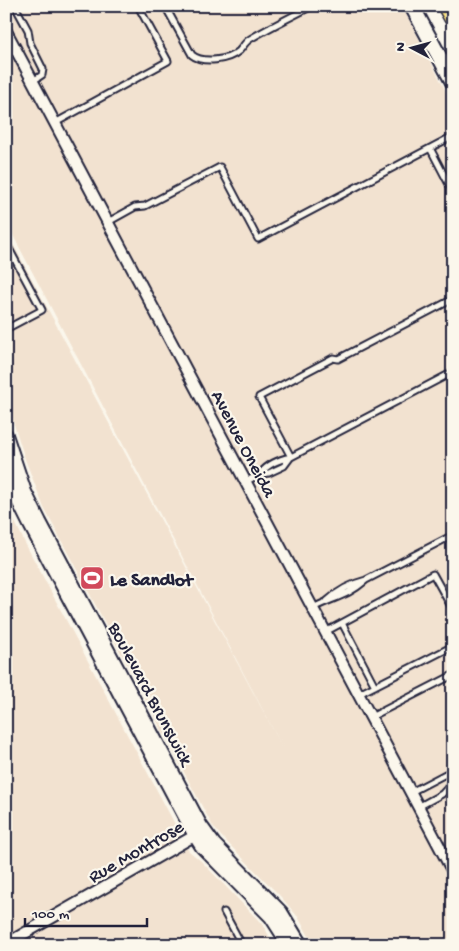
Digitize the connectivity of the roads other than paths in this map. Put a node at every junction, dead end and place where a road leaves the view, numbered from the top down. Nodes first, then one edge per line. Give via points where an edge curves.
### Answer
1 (15, 6) edge
2 (138, 6) edge
3 (165, 6) edge
4 (312, 6) edge
5 (412, 6) edge
6 (447, 6) edge
7 (453, 17) edge
8 (6, 31) edge
9 (33, 81) junction
10 (453, 82) edge
11 (55, 123) junction
12 (452, 138) edge
13 (430, 148) junction
14 (453, 192) edge
15 (108, 222) junction
16 (6, 243) edge
17 (453, 299) edge
18 (6, 329) edge
19 (453, 372) edge
20 (6, 435) edge
21 (291, 457) junction
22 (6, 467) edge
23 (245, 482) junction
24 (453, 535) edge
25 (313, 608) junction
26 (453, 610) edge
27 (342, 623) junction
28 (325, 632) junction
29 (453, 646) edge
30 (453, 675) edge
31 (375, 686) junction
32 (358, 695) junction
33 (370, 717) junction
34 (453, 770) edge
35 (453, 782) edge
36 (411, 793) junction
37 (418, 808) junction
38 (199, 833) junction
39 (453, 872) edge
40 (224, 912) dead end
41 (6, 944) edge
42 (242, 945) edge
43 (289, 945) edge
44 (301, 945) edge

1 - 9 lane via 43,69 42,75
2 - 11 lane via 168,61
3 - 4 lane via 192,55 207,60 238,52 248,40
5 - 10 main road
6 - 7 highway
8 - 9 street, Avenue Oneida
9 - 11 street, Avenue Oneida
11 - 15 street, Avenue Oneida
12 - 13 lane
13 - 14 lane
13 - 15 lane via 258,239 220,167
15 - 23 street, Avenue Oneida
16 - 18 lane via 42,310
17 - 21 lane via 258,397
19 - 21 lane
20 - 38 street, Boulevard Brunswick via 25,492
21 - 23 lane via 284,466
22 - 38 street, Boulevard Brunswick via 30,524
23 - 25 street, Avenue Oneida
24 - 25 lane via 366,580 348,593
25 - 28 street, Avenue Oneida
26 - 27 lane via 434,574
27 - 28 lane
27 - 31 lane
28 - 32 street, Avenue Oneida
29 - 31 lane
30 - 33 lane
31 - 32 lane
32 - 33 street, Avenue Oneida
33 - 36 street, Avenue Oneida
34 - 36 lane
35 - 37 lane via 442,794
36 - 37 street, Avenue Oneida
37 - 39 street, Avenue Oneida
38 - 41 street, Rue Montrose
38 - 43 street, Boulevard Brunswick via 202,846 275,921
38 - 44 street, Boulevard Brunswick via 281,912
40 - 42 lane

